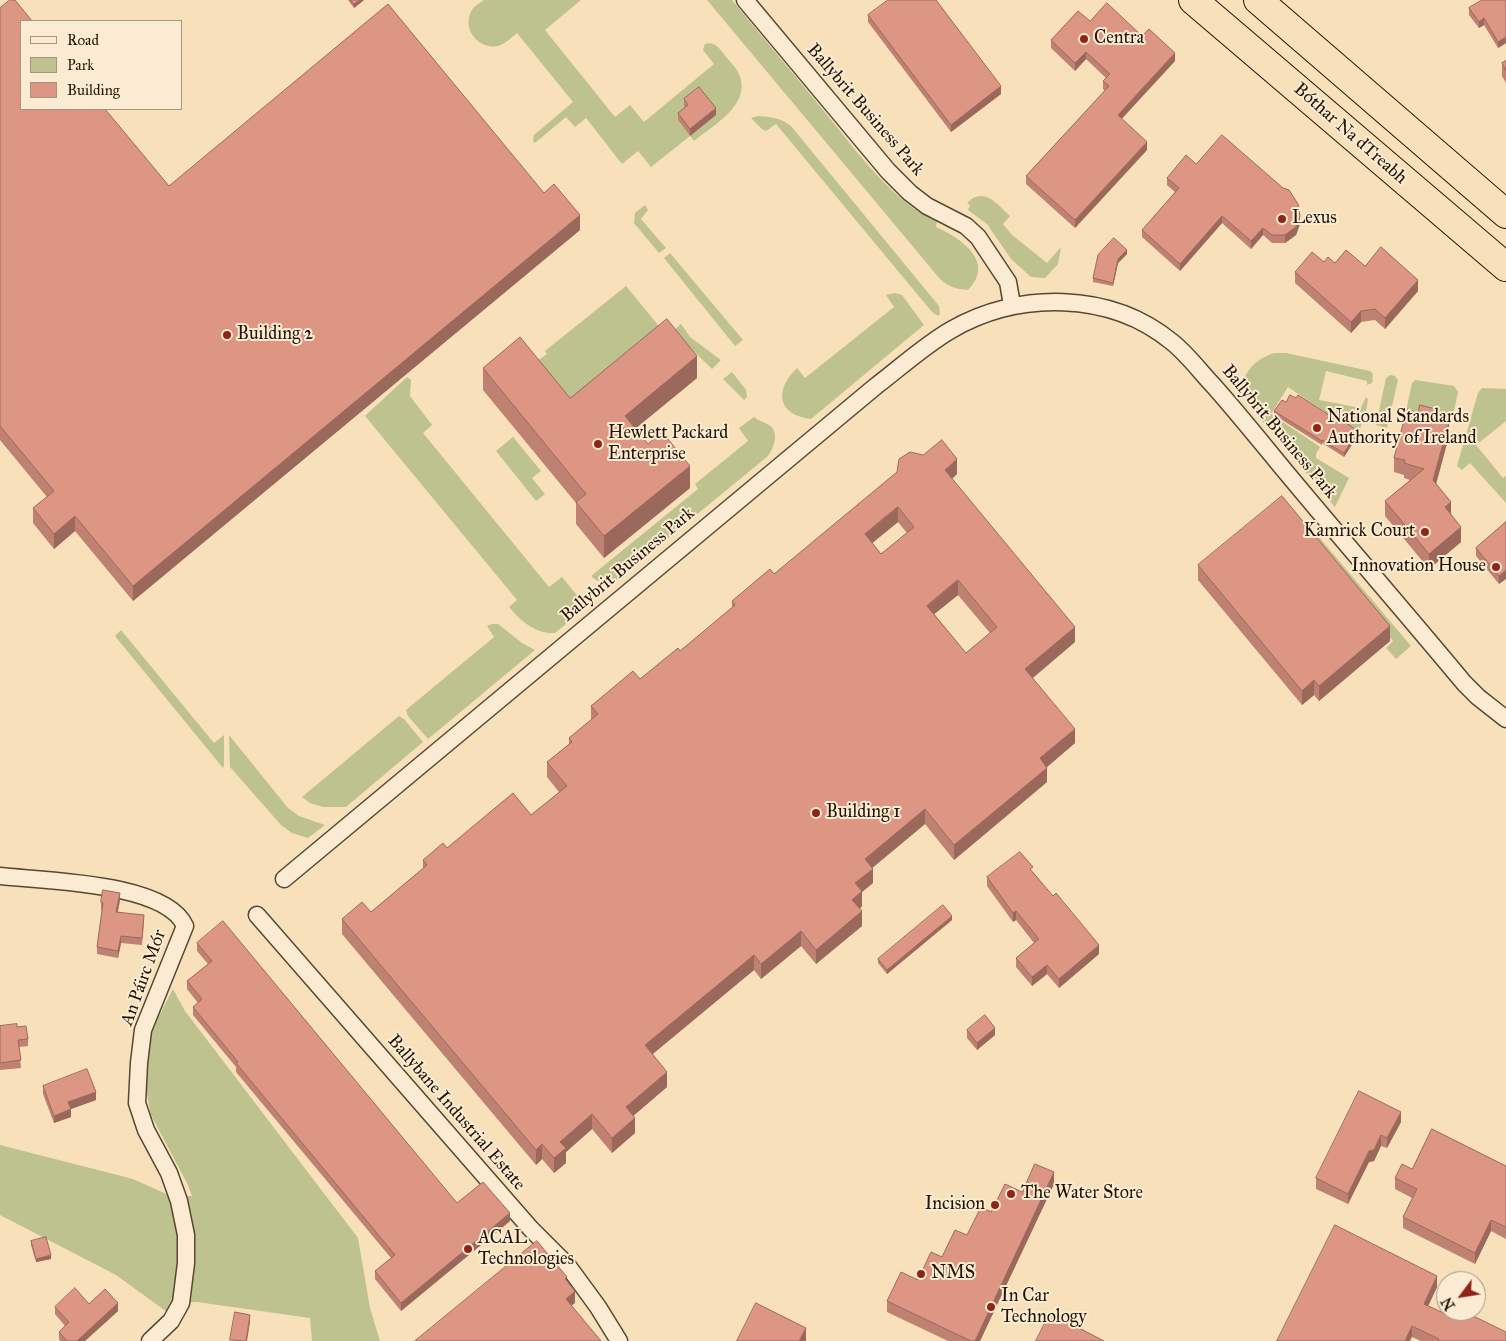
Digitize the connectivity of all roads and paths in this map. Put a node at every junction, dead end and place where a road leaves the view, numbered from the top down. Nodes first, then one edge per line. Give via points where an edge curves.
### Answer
1 (745, 0) edge
2 (1193, 0) edge
3 (1258, 0) edge
4 (1506, 214) edge
5 (1506, 268) edge
6 (1012, 305) junction
7 (1506, 720) edge
8 (0, 876) edge
9 (284, 879) dead end
10 (258, 915) dead end
11 (150, 1341) edge
12 (619, 1341) edge

1 - 6 street, Ballybrit Business Park via 888,172 927,206 966,226 978,237 1008,282
2 - 5 highway, Bóthar Na dTreabh
3 - 4 highway
6 - 7 street, Ballybrit Business Park via 1055,301 1106,308 1128,316 1173,343 1222,395 1464,683
6 - 9 street, Ballybrit Business Park via 951,330 876,386
8 - 11 street, An Páirc Mór via 117,888 156,900 181,916 185,926 143,1030 139,1063 137,1103 146,1130 169,1173 186,1235 181,1303 171,1321
10 - 12 street, Ballybane Industrial Estate via 531,1229 568,1266

